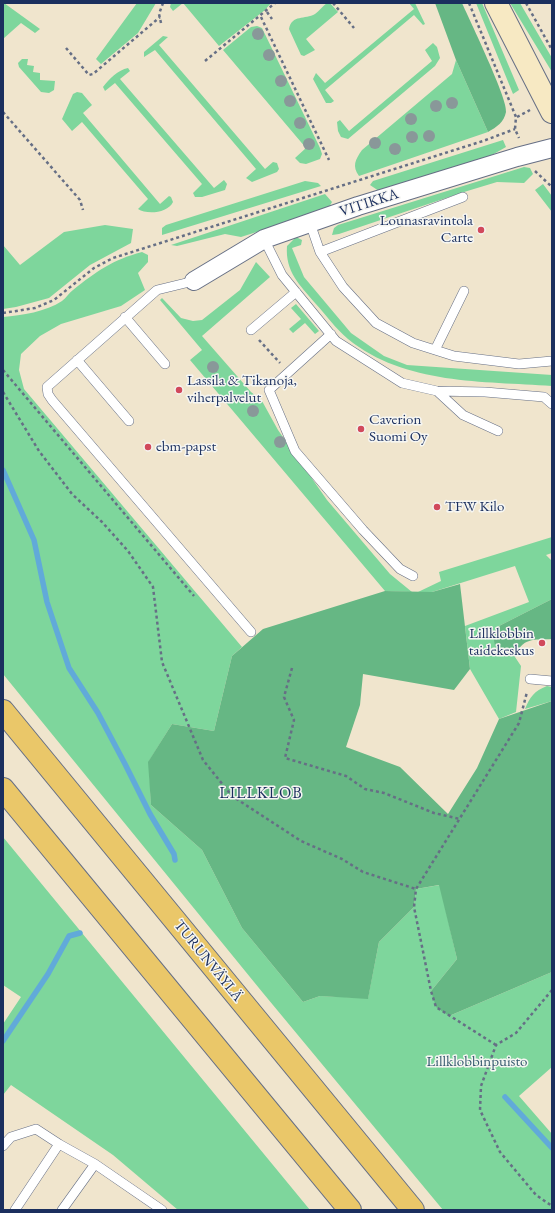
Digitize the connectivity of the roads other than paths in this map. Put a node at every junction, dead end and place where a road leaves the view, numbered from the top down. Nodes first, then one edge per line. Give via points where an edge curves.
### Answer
1 (496, 3) edge
2 (552, 112) edge
3 (552, 148) edge
4 (463, 197) dead end
5 (310, 223) junction
6 (264, 240) junction
7 (320, 252) junction
8 (194, 281) joint
9 (464, 291) dead end
10 (296, 292) junction
11 (125, 317) junction
12 (251, 330) road end
13 (331, 334) junction
14 (435, 350) junction
15 (77, 360) junction
16 (552, 361) edge
17 (164, 364) dead end
18 (437, 391) junction
19 (552, 404) edge
20 (129, 422) dead end
21 (498, 431) dead end
22 (413, 576) dead end
23 (251, 632) dead end
24 (530, 679) road end
25 (552, 681) edge
26 (3, 711) edge
27 (3, 789) edge
28 (59, 1144) junction
29 (3, 1146) edge
30 (95, 1164) junction
31 (15, 1210) edge
32 (62, 1210) edge
33 (162, 1210) edge
34 (350, 1210) edge
35 (413, 1210) edge

1 - 2 main road
3 - 5 street, VITIKKA via 358,206
4 - 7 lane
5 - 6 street, VITIKKA
5 - 7 lane
6 - 8 street, VITIKKA
6 - 10 lane via 282,275
7 - 14 lane via 343,287 376,322 413,343
8 - 11 lane via 157,290
9 - 14 lane
10 - 12 lane
10 - 13 lane
11 - 15 lane
11 - 17 lane
13 - 18 lane via 342,345 402,383
13 - 22 lane via 269,390 295,451 363,530 400,568
14 - 16 lane via 454,356 519,364
15 - 20 lane
15 - 23 lane via 46,387 48,394
18 - 19 lane via 544,397
18 - 21 lane via 463,414
24 - 25 lane
26 - 35 highway, TURUNVÄYLÄ
27 - 34 highway
28 - 29 lane via 36,1129 11,1137
28 - 30 lane
28 - 31 lane
30 - 32 lane
30 - 33 lane

